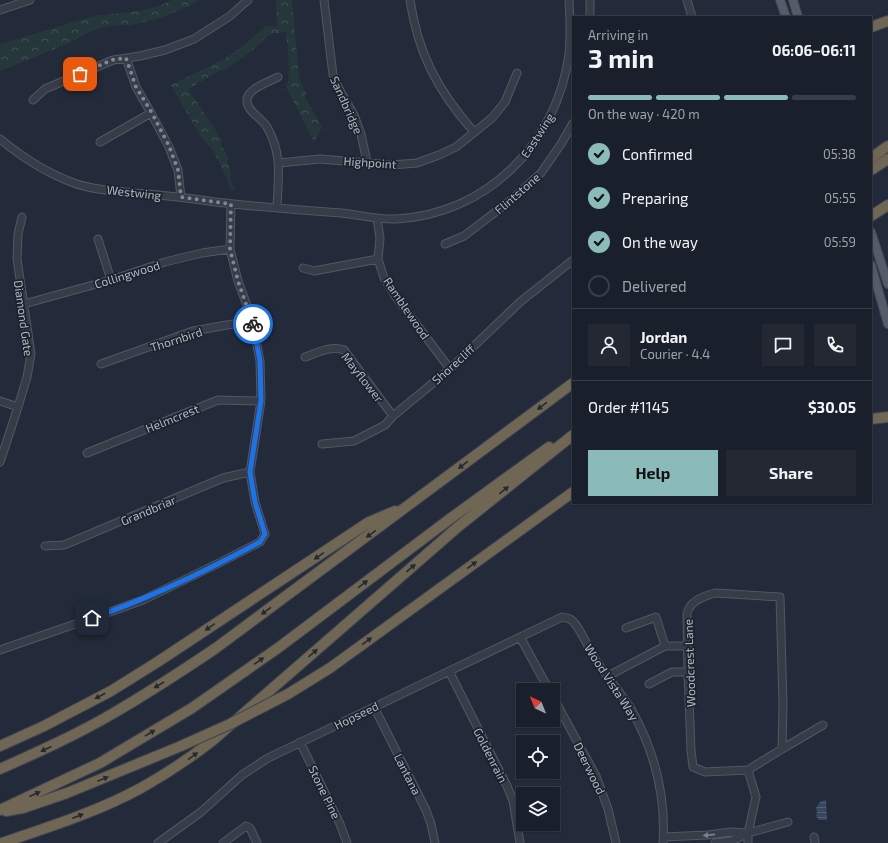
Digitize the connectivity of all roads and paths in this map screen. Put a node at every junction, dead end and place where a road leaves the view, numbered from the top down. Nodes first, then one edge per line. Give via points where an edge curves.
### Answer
1 (30, 0) edge
2 (248, 0) edge
3 (324, 0) edge
4 (410, 0) edge
5 (569, 0) edge
6 (590, 0) edge
7 (687, 0) edge
8 (780, 0) edge
9 (793, 0) edge
10 (0, 10) edge
11 (590, 16) edge
12 (692, 16) edge
13 (786, 16) edge
14 (798, 16) edge
15 (888, 21) edge
16 (872, 23) edge
17 (872, 28) edge
18 (126, 58) junction
19 (517, 73) dead end
20 (278, 76) dead end
21 (33, 100) dead end
22 (152, 113) junction
23 (572, 125) edge
24 (474, 132) junction
25 (0, 139) edge
26 (100, 142) dead end
27 (888, 146) edge
28 (872, 157) edge
29 (888, 159) edge
30 (367, 162) junction
31 (278, 163) junction
32 (872, 169) edge
33 (181, 197) junction
34 (231, 204) junction
35 (888, 205) edge
36 (277, 208) junction
37 (872, 215) edge
38 (22, 217) dead end
39 (376, 219) junction
40 (872, 235) edge
41 (98, 238) dead end
42 (445, 244) dead end
43 (230, 249) junction
44 (378, 259) junction
45 (572, 261) edge
46 (303, 268) dead end
47 (872, 268) edge
48 (111, 280) junction
49 (888, 284) edge
50 (24, 304) junction
51 (252, 319) junction
52 (888, 324) edge
53 (305, 357) dead end
54 (101, 364) dead end
55 (450, 369) junction
56 (572, 384) edge
57 (0, 401) edge
58 (261, 401) junction
59 (18, 407) junction
60 (393, 416) junction
61 (888, 417) edge
62 (872, 419) edge
63 (572, 430) edge
64 (572, 436) edge
65 (322, 444) dead end
66 (87, 453) dead end
67 (0, 462) edge
68 (250, 472) junction
69 (572, 493) edge
70 (413, 502) junction
71 (45, 546) dead end
72 (570, 618) joint
73 (626, 628) dead end
74 (520, 637) junction
75 (665, 646) junction
76 (688, 646) junction
77 (0, 650) edge
78 (448, 671) junction
79 (688, 672) junction
80 (608, 676) junction
81 (545, 683) edge
82 (649, 684) dead end
83 (374, 707) junction
84 (560, 710) edge
85 (823, 725) dead end
86 (300, 742) junction
87 (0, 746) edge
88 (782, 749) junction
89 (0, 769) edge
90 (748, 770) junction
91 (0, 811) edge
92 (788, 822) dead end
93 (748, 833) junction
94 (663, 840) edge
95 (2, 843) edge
96 (158, 843) edge
97 (223, 843) edge
98 (257, 843) edge
99 (347, 843) edge
100 (436, 843) edge
101 (520, 843) edge
102 (616, 843) edge
103 (715, 843) edge
104 (748, 843) edge

1 - 10 street
2 - 18 street via 230,16 194,39 165,50
3 - 30 street, Sandbridge via 333,75 354,115
4 - 24 street via 416,32 430,68 457,113
5 - 39 street, Eastwing via 569,55 559,96 529,151 493,185 466,201 413,217
6 - 11 street
7 - 12 street
8 - 13 main road
9 - 14 main road
15 - 16 highway
15 - 17 highway
18 - 21 street via 112,60 45,89
18 - 22 street via 136,87
19 - 24 street, Highpoint via 506,102 492,118
20 - 31 street via 253,90 247,101 250,109 265,124 272,136
22 - 26 street
22 - 33 street via 178,170
23 - 42 street, Flintstone via 541,173 464,236
24 - 30 street, Highpoint via 456,147 417,163 392,165
25 - 33 street, Westwing via 17,154 45,171 76,184 113,191
27 - 28 highway
29 - 32 highway
30 - 31 street, Highpoint via 320,159
31 - 36 street
33 - 34 street, Westwing
34 - 36 street, Westwing
34 - 43 street
35 - 37 highway
36 - 39 street, Westwing via 352,214
38 - 50 street, Diamond Gate via 17,259
39 - 44 street, Ramblewood via 380,238
40 - 49 main road
41 - 48 street
43 - 48 street, Collingwood via 165,262
43 - 51 street
44 - 46 street via 314,271
44 - 55 street, Ramblewood via 384,278 396,297
45 - 55 street, Shorecliff via 520,302
47 - 52 main road
48 - 50 street, Collingwood
50 - 59 street, Diamond Gate via 31,354
51 - 54 street, Thornbird via 193,331
51 - 58 street via 260,361
53 - 60 street, Mayflower via 331,348 338,347 344,350
55 - 60 street, Shorecliff
56 -> 70 highway
57 - 59 street
58 - 66 street, Helmcrest via 218,400
58 - 68 street
59 - 67 street, Diamond Gate
60 - 65 street, Shorecliff via 385,425 354,440
61 - 62 highway
91 -> 63 highway via 100,763 192,708 278,648
95 -> 64 highway via 99,808 140,788 192,756 459,526
68 - 71 street, Grandbriar via 223,478 64,545
68 - 77 street via 255,502 265,534 260,542 143,600
91 -> 69 highway, bridge via 23,808 67,793 181,746 288,694 330,668
70 -> 87 highway via 370,522 111,691
70 -> 89 highway via 216,648 168,680 58,743
72 - 74 street, Hopseed via 562,617
72 - 80 street, Wood Vista Way via 578,626 597,663
73 - 75 street via 656,617
74 - 78 street, Hopseed
74 - 81 street
75 - 76 street
75 - 80 street
76 - 79 street, Woodcrest Lane
76 - 88 street, Woodcrest Lane via 688,609 704,596 715,593 780,596
78 - 83 street, Hopseed
78 - 101 street, Goldenrain via 507,786 513,801
79 - 82 street via 672,672
79 - 90 street, Woodcrest Lane via 693,767 706,772
80 - 94 street, Wood Vista Way via 630,708 654,761 663,808
83 - 86 street, Hopseed
83 - 100 street, Lantana via 426,810
84 - 102 street, Deerwood via 596,776 608,809
85 - 88 street, Woodcrest Lane
86 - 96 street, Hopseed via 242,775 201,812
86 - 99 street, Stone Pine
88 - 90 street, Woodcrest Lane
90 - 93 street via 756,797
92 - 93 street
93 -> 94 street via 731,832
93 - 103 street via 732,841
93 - 104 street
97 - 98 street via 246,826 250,828

